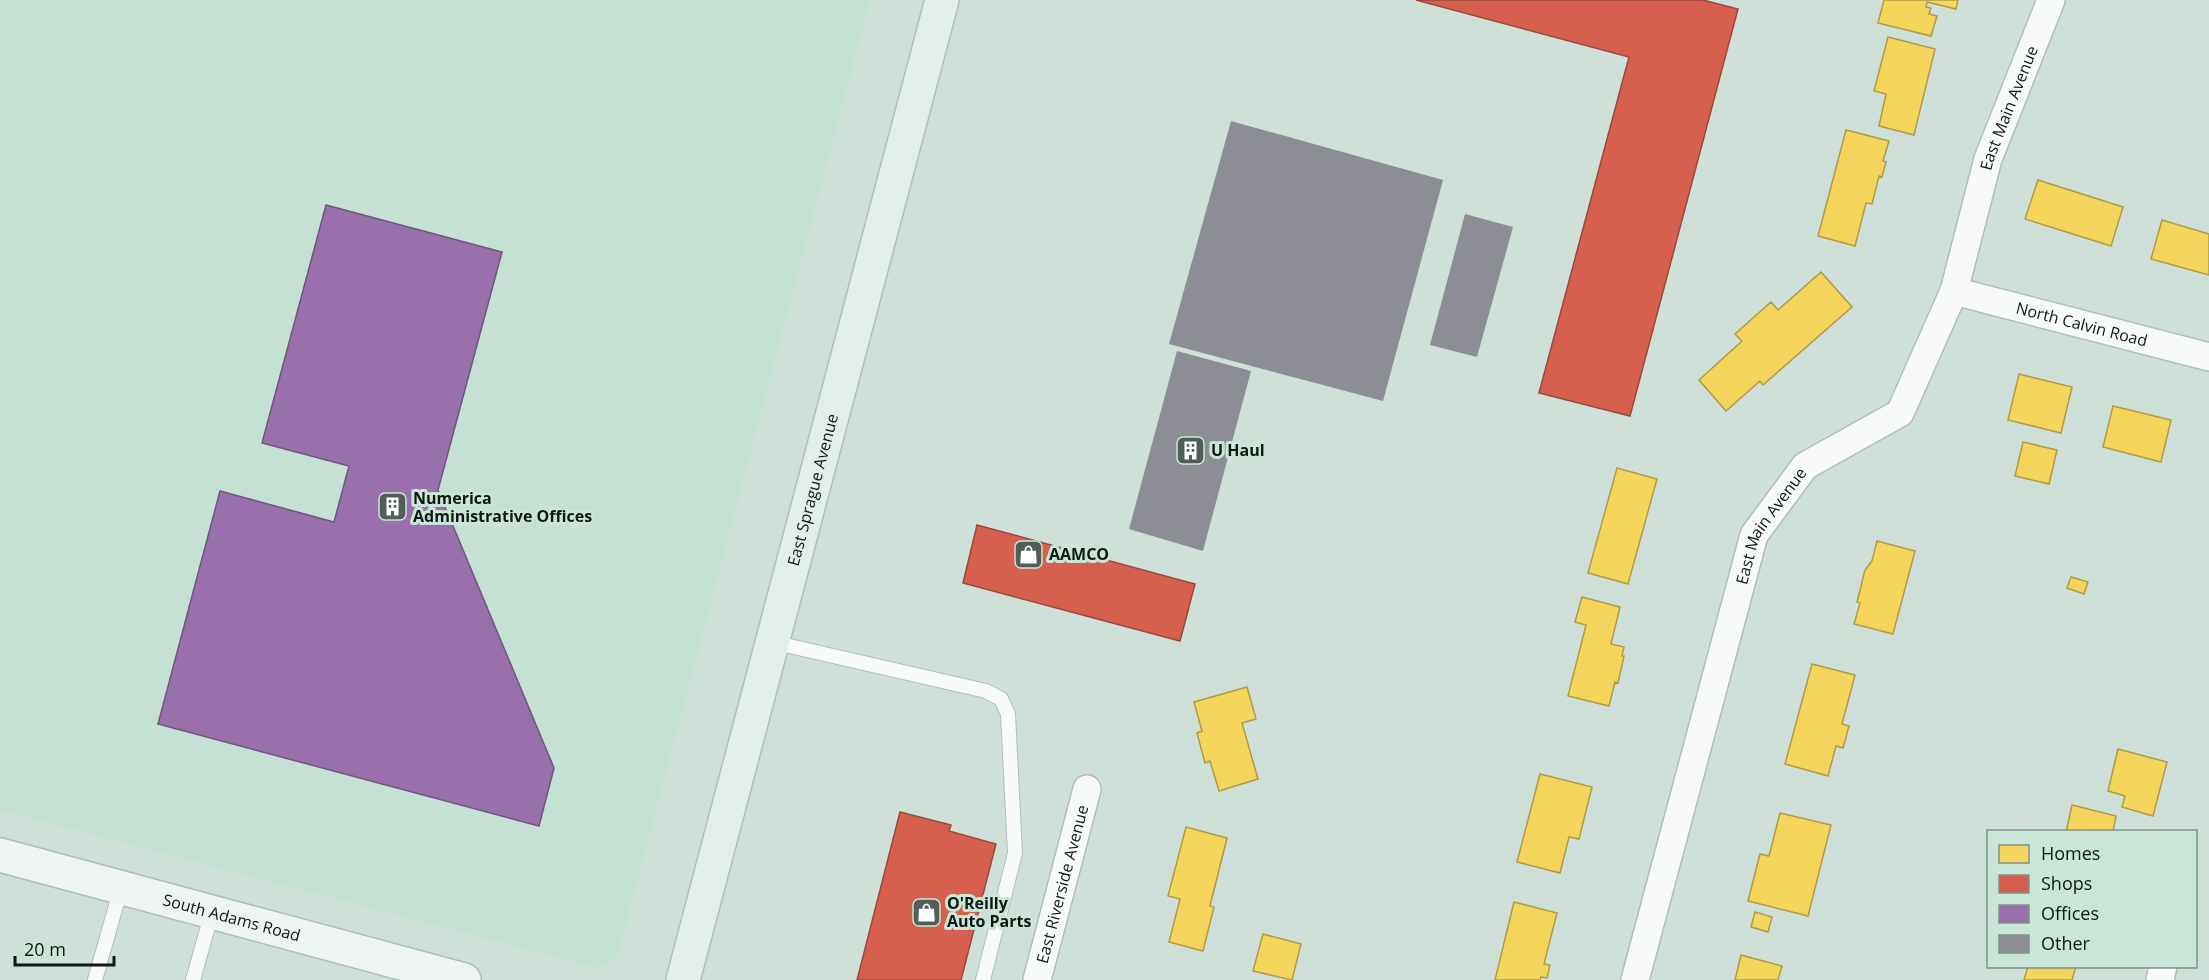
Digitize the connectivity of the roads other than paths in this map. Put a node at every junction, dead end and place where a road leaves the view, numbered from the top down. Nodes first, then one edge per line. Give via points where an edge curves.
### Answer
1 (942, 0) edge
2 (2051, 0) edge
3 (1954, 291) junction
4 (2209, 357) edge
5 (772, 642) junction
6 (1087, 789) dead end
7 (0, 855) edge
8 (121, 888) junction
9 (212, 912) junction
10 (409, 973) edge
11 (94, 980) edge
12 (193, 980) edge
13 (464, 980) edge
14 (683, 980) edge
15 (983, 980) edge
16 (1037, 980) edge
17 (1635, 980) edge

1 - 5 main road, East Sprague Avenue
2 - 3 street, East Main Avenue via 1988,159
3 - 4 street, North Calvin Road
3 - 17 street, East Main Avenue via 1900,413 1805,466 1754,535
5 - 14 main road, East Sprague Avenue
5 - 15 lane via 986,691 1000,699 1008,714 1016,853
6 - 16 street, East Riverside Avenue
7 - 8 street, South Adams Road
8 - 9 street, South Adams Road
8 - 11 lane
9 - 10 street, South Adams Road
9 - 12 lane
10 - 13 street, South Adams Road

